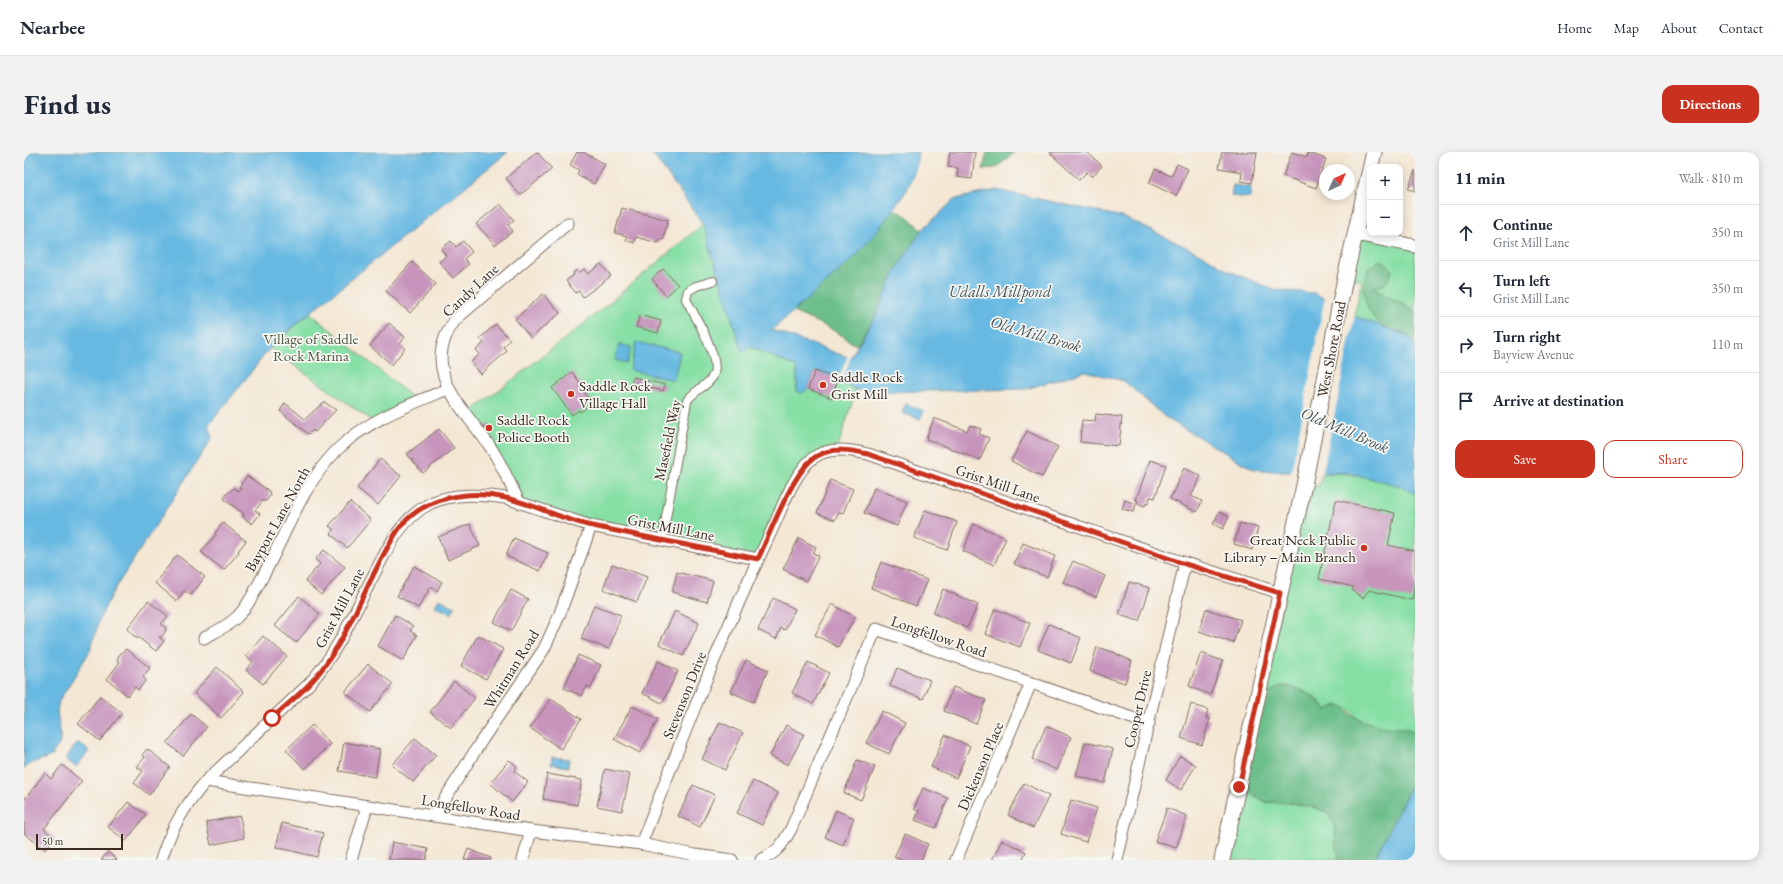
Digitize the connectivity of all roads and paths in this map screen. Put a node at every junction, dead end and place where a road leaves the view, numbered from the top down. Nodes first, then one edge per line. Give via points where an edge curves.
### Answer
1 (1374, 152) edge
2 (568, 223) dead end
3 (1355, 234) junction
4 (1415, 246) edge
5 (714, 281) dead end
6 (448, 389) junction
7 (519, 502) junction
8 (591, 526) junction
9 (662, 540) junction
10 (758, 559) junction
11 (1185, 564) junction
12 (1280, 593) junction
13 (204, 638) dead end
14 (1031, 684) junction
15 (1149, 724) junction
16 (206, 781) junction
17 (367, 806) junction
18 (434, 816) junction
19 (531, 831) junction
20 (641, 844) junction
21 (694, 858) edge
22 (161, 860) edge
23 (351, 860) edge
24 (523, 860) edge
25 (732, 860) edge
26 (761, 860) edge
27 (956, 860) edge
28 (1117, 860) edge
29 (1222, 860) edge

1 - 3 main road, West Shore Road
2 - 6 street, Candy Lane via 465,311 450,327 441,358
3 - 4 street
3 - 12 main road, West Shore Road
5 - 9 street, Masefield Way via 688,291 686,299 714,357 715,373 709,382 693,392 687,401
6 - 7 street, Candy Lane via 497,457
6 - 13 street, Bayport Lane North via 371,424 338,450 310,485 247,605 229,623
7 - 8 street, Grist Mill Lane
7 - 16 street, Grist Mill Lane via 492,496 452,497 431,503 410,518 389,545 347,627 320,672
8 - 9 street, Grist Mill Lane
8 - 18 street, Whitman Road via 559,616 544,649
9 - 10 street, Grist Mill Lane
10 - 11 street, Grist Mill Lane via 801,472 818,455 837,450 868,454
10 - 20 street, Stevenson Drive via 694,708
11 - 12 street, Grist Mill Lane
11 - 15 street, Cooper Drive
12 - 29 main road, West Shore Road
14 - 15 street, Longfellow Road
14 - 26 street, Longfellow Road via 876,630 791,829 783,845 774,854
14 - 27 street, Dickenson Place
15 - 28 street, Cooper Drive
16 - 17 street, Longfellow Road
16 - 22 street, Grist Mill Lane via 174,824
17 - 18 street, Longfellow Road
17 - 23 street
18 - 19 street, Longfellow Road
19 - 20 street, Longfellow Road
19 - 24 street
20 - 21 street, Longfellow Road
21 - 25 street, Longfellow Road

